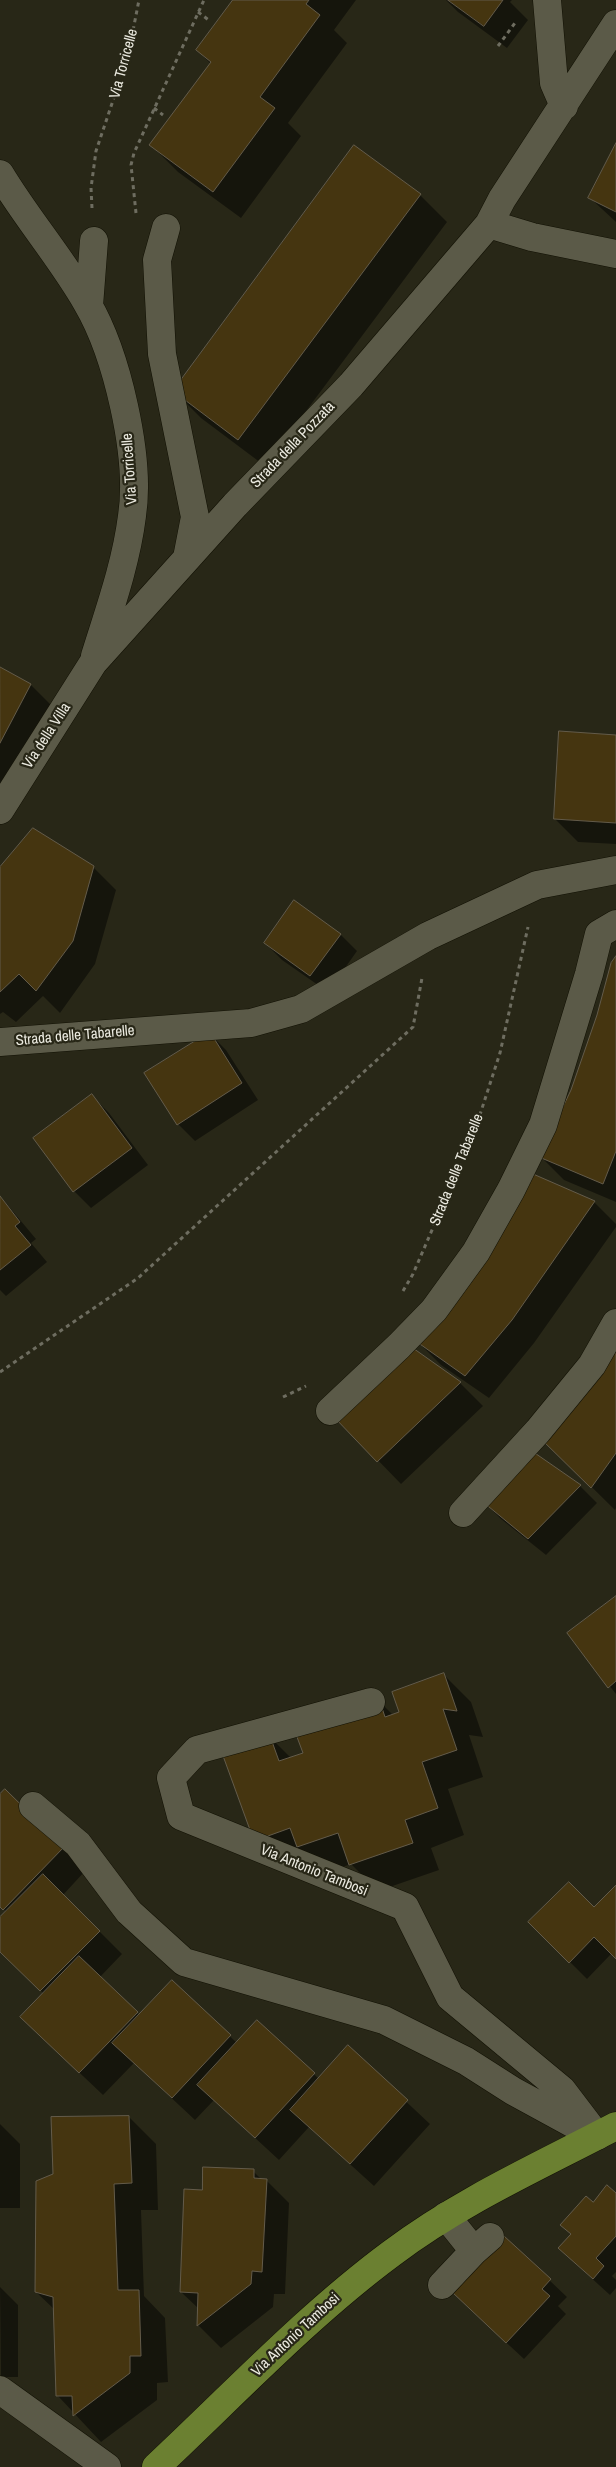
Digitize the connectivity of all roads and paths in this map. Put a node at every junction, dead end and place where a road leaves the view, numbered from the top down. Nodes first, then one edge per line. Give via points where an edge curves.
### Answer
1 (139, 0) edge
2 (204, 0) edge
3 (547, 0) edge
4 (198, 12) junction
5 (210, 21) dead end
6 (616, 24) edge
7 (564, 106) junction
8 (154, 108) junction
9 (163, 115) dead end
10 (0, 174) edge
11 (490, 224) junction
12 (166, 228) dead end
13 (94, 241) joint
14 (616, 254) edge
15 (157, 260) junction
16 (89, 306) junction
17 (187, 559) junction
18 (93, 663) junction
19 (0, 810) edge
20 (616, 870) edge
21 (537, 885) junction
22 (616, 924) edge
23 (428, 936) junction
24 (0, 1042) edge
25 (400, 1297) dead end
26 (616, 1324) edge
27 (0, 1372) edge
28 (310, 1384) dead end
29 (283, 1397) dead end
30 (330, 1411) dead end
31 (463, 1513) dead end
32 (371, 1702) dead end
33 (34, 1806) dead end
34 (607, 2131) edge
35 (446, 2216) junction
36 (442, 2285) dead end
37 (0, 2390) edge
38 (107, 2467) edge
39 (156, 2467) edge

1 - 13 path, Via Torricelle via 128,56 96,151 91,188
2 - 4 path
3 - 7 street via 554,83
4 - 5 path
4 - 8 path
6 - 7 street, Strada della Pozzata
7 - 11 street, Strada della Pozzata via 502,199
8 - 9 path
8 - 15 path via 131,165 141,250
10 - 16 street, Via Torricelle
11 - 14 street via 532,237
11 - 17 street, Strada della Pozzata via 351,385
12 - 15 street
13 - 16 street, Via Torricelle
15 - 17 street via 162,354 195,517
16 - 18 street, Via Torricelle via 109,352 122,400 133,477 132,515 125,552
17 - 18 street, Strada della Pozzata
18 - 19 street, Via della Villa
20 - 21 street, Strada delle Tabarelle
21 - 23 street, Strada delle Tabarelle
21 - 25 path, Strada delle Tabarelle via 500,1053 474,1133
22 - 30 street via 598,934 590,974 543,1125 476,1252 434,1310
23 - 24 street, Strada delle Tabarelle via 301,1009 251,1023
23 - 27 path via 414,1027 138,1278
26 - 31 street via 592,1365 538,1431
28 - 29 path
32 - 34 street, Via Antonio Tambosi via 197,1750 171,1778 181,1816 405,1907 450,1997
33 - 34 street via 78,1844 129,1912 184,1962 384,2020 466,2061 513,2091
34 - 35 main road, Via Antonio Tambosi via 502,2183
35 - 36 street via 482,2244
35 - 39 main road, Via Antonio Tambosi via 341,2292
37 - 38 street

